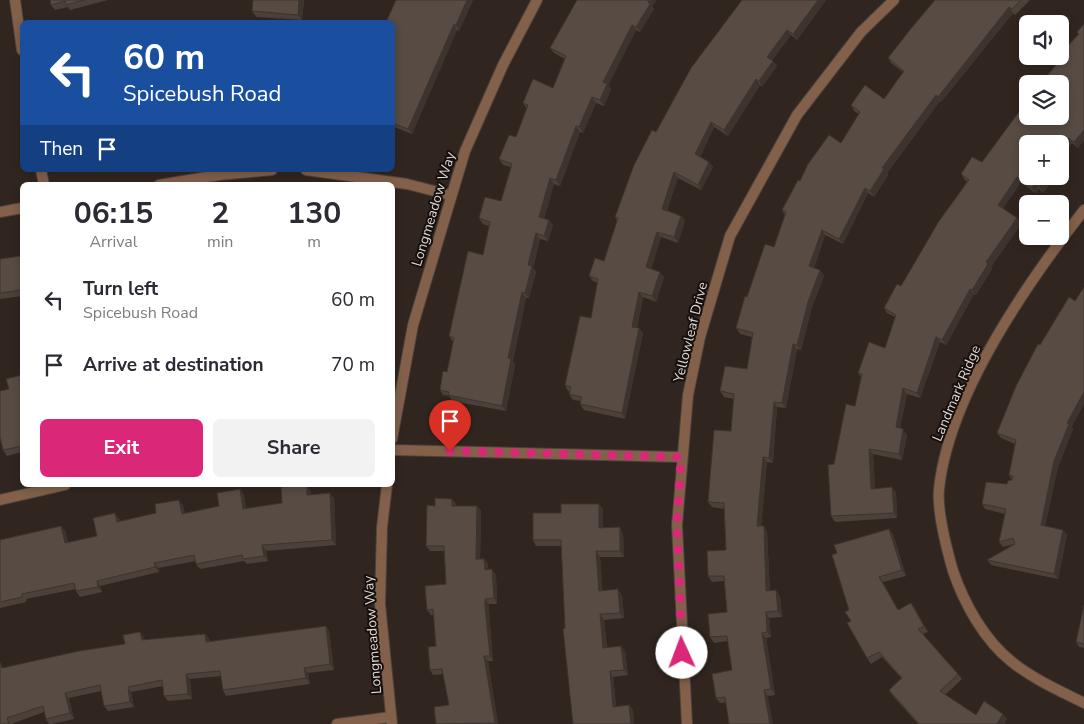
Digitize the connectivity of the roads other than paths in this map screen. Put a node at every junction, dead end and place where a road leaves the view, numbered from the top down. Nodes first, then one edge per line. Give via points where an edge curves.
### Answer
1 (15, 0) edge
2 (537, 0) edge
3 (894, 0) edge
4 (20, 36) edge
5 (251, 172) edge
6 (320, 172) edge
7 (177, 182) edge
8 (393, 182) edge
9 (395, 182) edge
10 (450, 195) junction
11 (20, 208) edge
12 (1084, 210) edge
13 (0, 212) edge
14 (395, 423) edge
15 (395, 450) edge
16 (681, 457) junction
17 (56, 487) edge
18 (387, 487) edge
19 (0, 500) edge
20 (1084, 703) edge
21 (391, 721) edge
22 (337, 724) edge
23 (687, 724) edge

1 - 4 street
2 - 10 street, Longmeadow Way via 468,143
3 - 16 street, Yellowleaf Drive via 861,32 797,115 730,236 700,337 688,395
5 - 7 street
6 - 8 street
9 - 10 street
10 - 14 street, Longmeadow Way via 413,325
11 - 13 street
12 - 20 street, Landmark Ridge via 1040,266 994,341 946,448 939,491 946,548 961,593 987,636 1011,662
15 - 16 street
16 - 23 street, Yellowleaf Drive via 677,525
17 - 19 street
18 - 21 street, Longmeadow Way via 380,604
21 - 22 street

